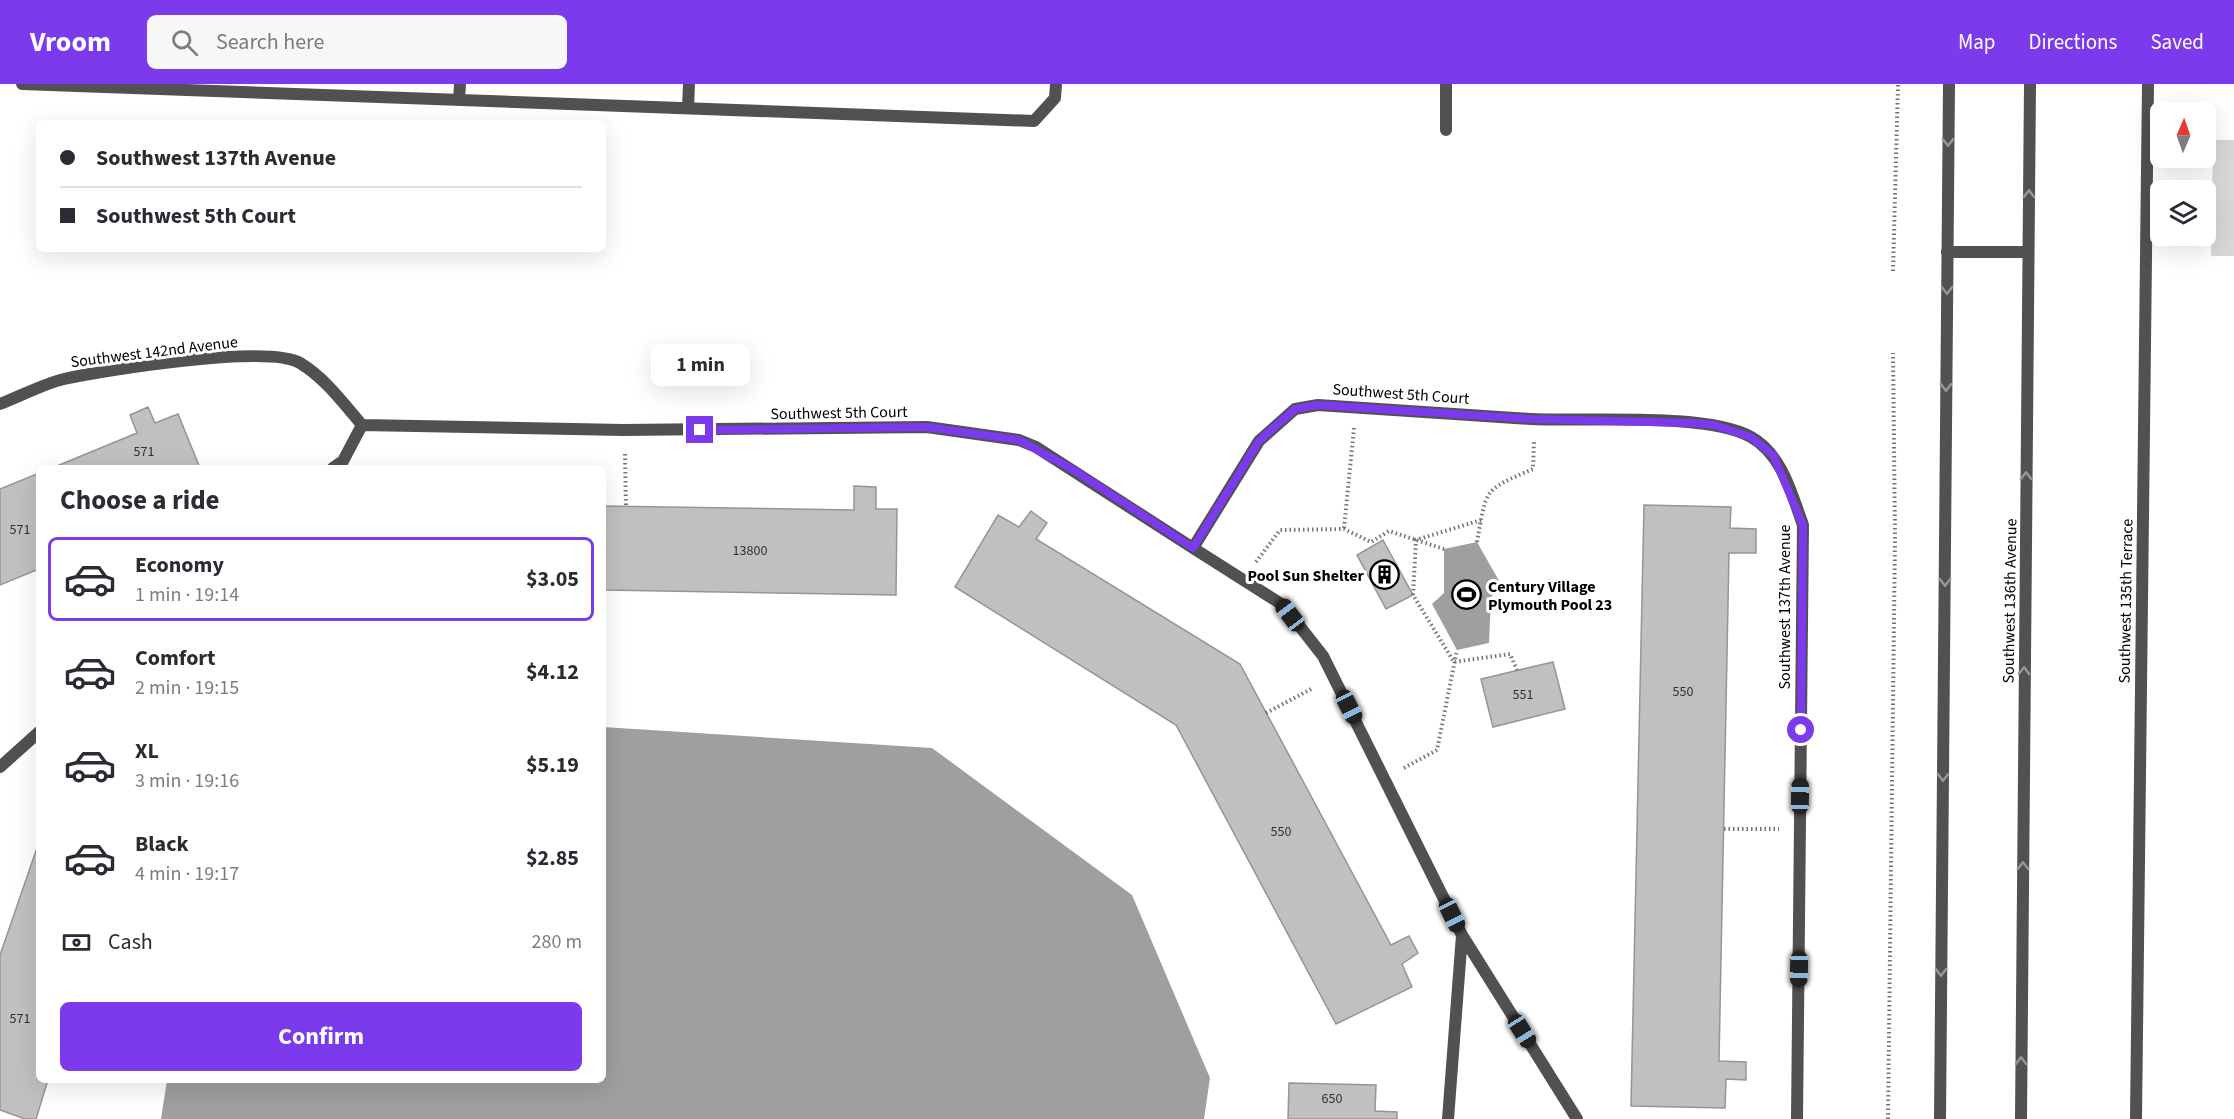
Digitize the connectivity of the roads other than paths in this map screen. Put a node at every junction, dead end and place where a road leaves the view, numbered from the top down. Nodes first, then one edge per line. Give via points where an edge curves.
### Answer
1 (22, 84) edge
2 (460, 84) edge
3 (689, 84) edge
4 (1056, 84) edge
5 (1446, 84) edge
6 (1948, 84) edge
7 (2030, 84) edge
8 (2148, 84) edge
9 (459, 100) junction
10 (688, 108) junction
11 (1446, 130) dead end
12 (1947, 252) junction
13 (2028, 252) junction
14 (0, 404) edge
15 (362, 425) junction
16 (1714, 425) joint
17 (337, 465) edge
18 (1193, 548) junction
19 (36, 735) edge
20 (0, 767) edge
21 (1462, 935) junction
22 (1448, 1119) edge
23 (1577, 1119) edge
24 (1797, 1119) edge
25 (1940, 1119) edge
26 (2021, 1119) edge
27 (2136, 1119) edge

1 - 9 street
2 - 9 street
3 - 10 street
4 - 10 street via 1055,98 1034,121
5 - 11 street
6 -> 12 street
13 -> 7 street, Southwest 136th Avenue
8 - 27 street, Southwest 135th Terrace
9 - 10 street
12 - 13 street
12 -> 25 street
26 -> 13 street, Southwest 136th Avenue
14 - 15 street, Southwest 142nd Avenue via 63,380 188,361 272,356 299,362
15 - 17 street
15 - 18 street, Southwest 5th Court via 623,430 927,427 1019,440 1072,469
16 - 18 street, Southwest 5th Court via 1535,419 1318,405 1295,409 1259,441
16 - 24 street, Southwest 137th Avenue via 1751,437 1773,455 1803,525
18 - 21 street via 1283,605 1323,656
19 - 20 street
21 - 22 street
21 - 23 street

